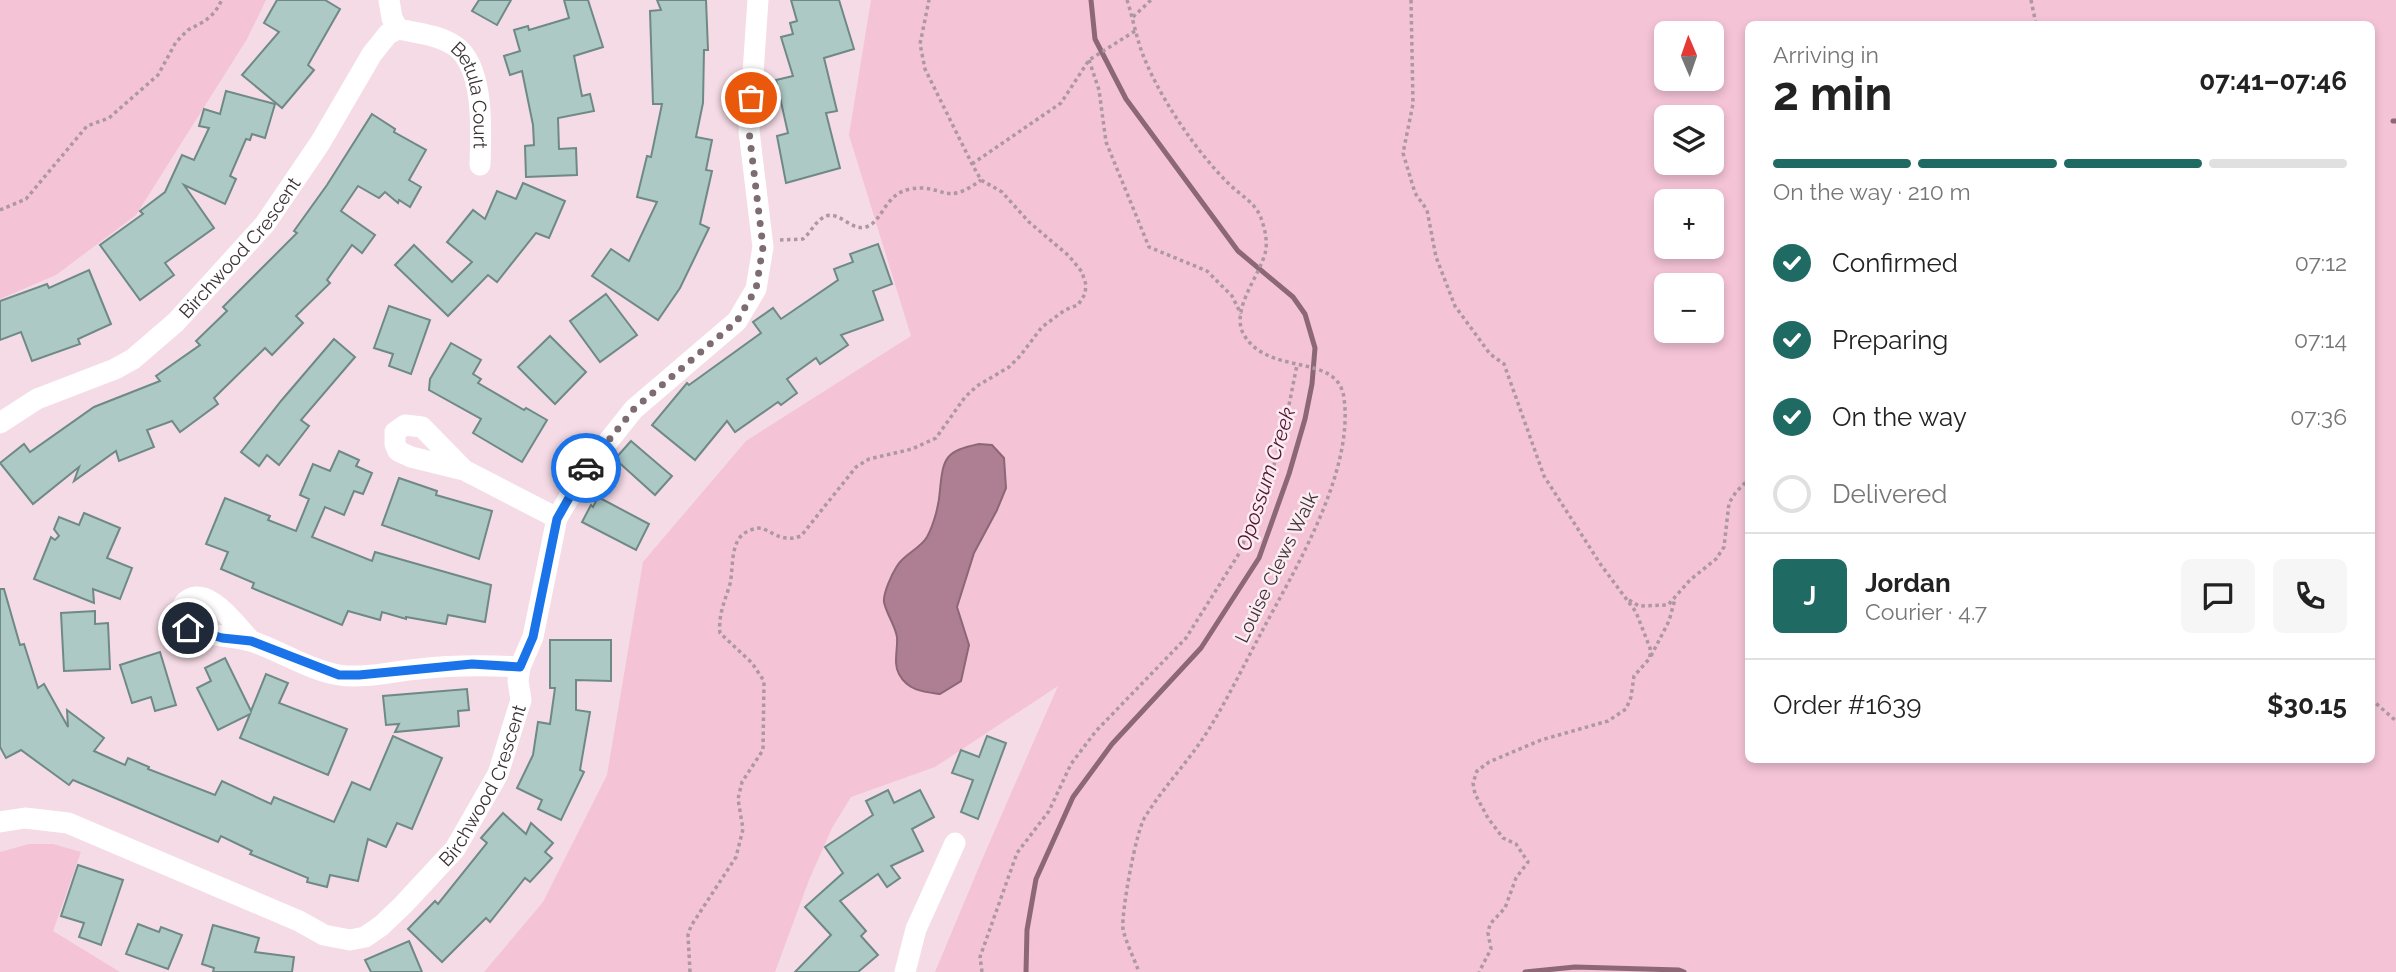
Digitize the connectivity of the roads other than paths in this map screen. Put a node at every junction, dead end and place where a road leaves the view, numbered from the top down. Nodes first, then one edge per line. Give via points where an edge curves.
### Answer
1 (389, 0) edge
2 (758, 0) edge
3 (398, 29) junction
4 (480, 164) dead end
5 (0, 423) edge
6 (464, 470) dead end
7 (557, 519) junction
8 (251, 641) dead end
9 (520, 667) junction
10 (0, 822) edge
11 (955, 843) dead end
12 (905, 972) edge

1 - 3 street
2 - 7 street, Birchwood Crescent via 749,131 763,247 756,289 737,321 634,409 586,469
3 - 4 street, Betula Court via 456,47 470,66 481,109
3 - 5 street, Birchwood Crescent via 372,54 265,224 176,322 133,359 37,399
6 - 7 street
7 - 9 street, Birchwood Crescent via 533,637
8 - 9 street via 339,675 472,664
9 - 10 street, Birchwood Crescent via 521,700 498,774 455,849 404,905 365,936 350,940 324,935 68,823 25,818
11 - 12 street via 916,929

